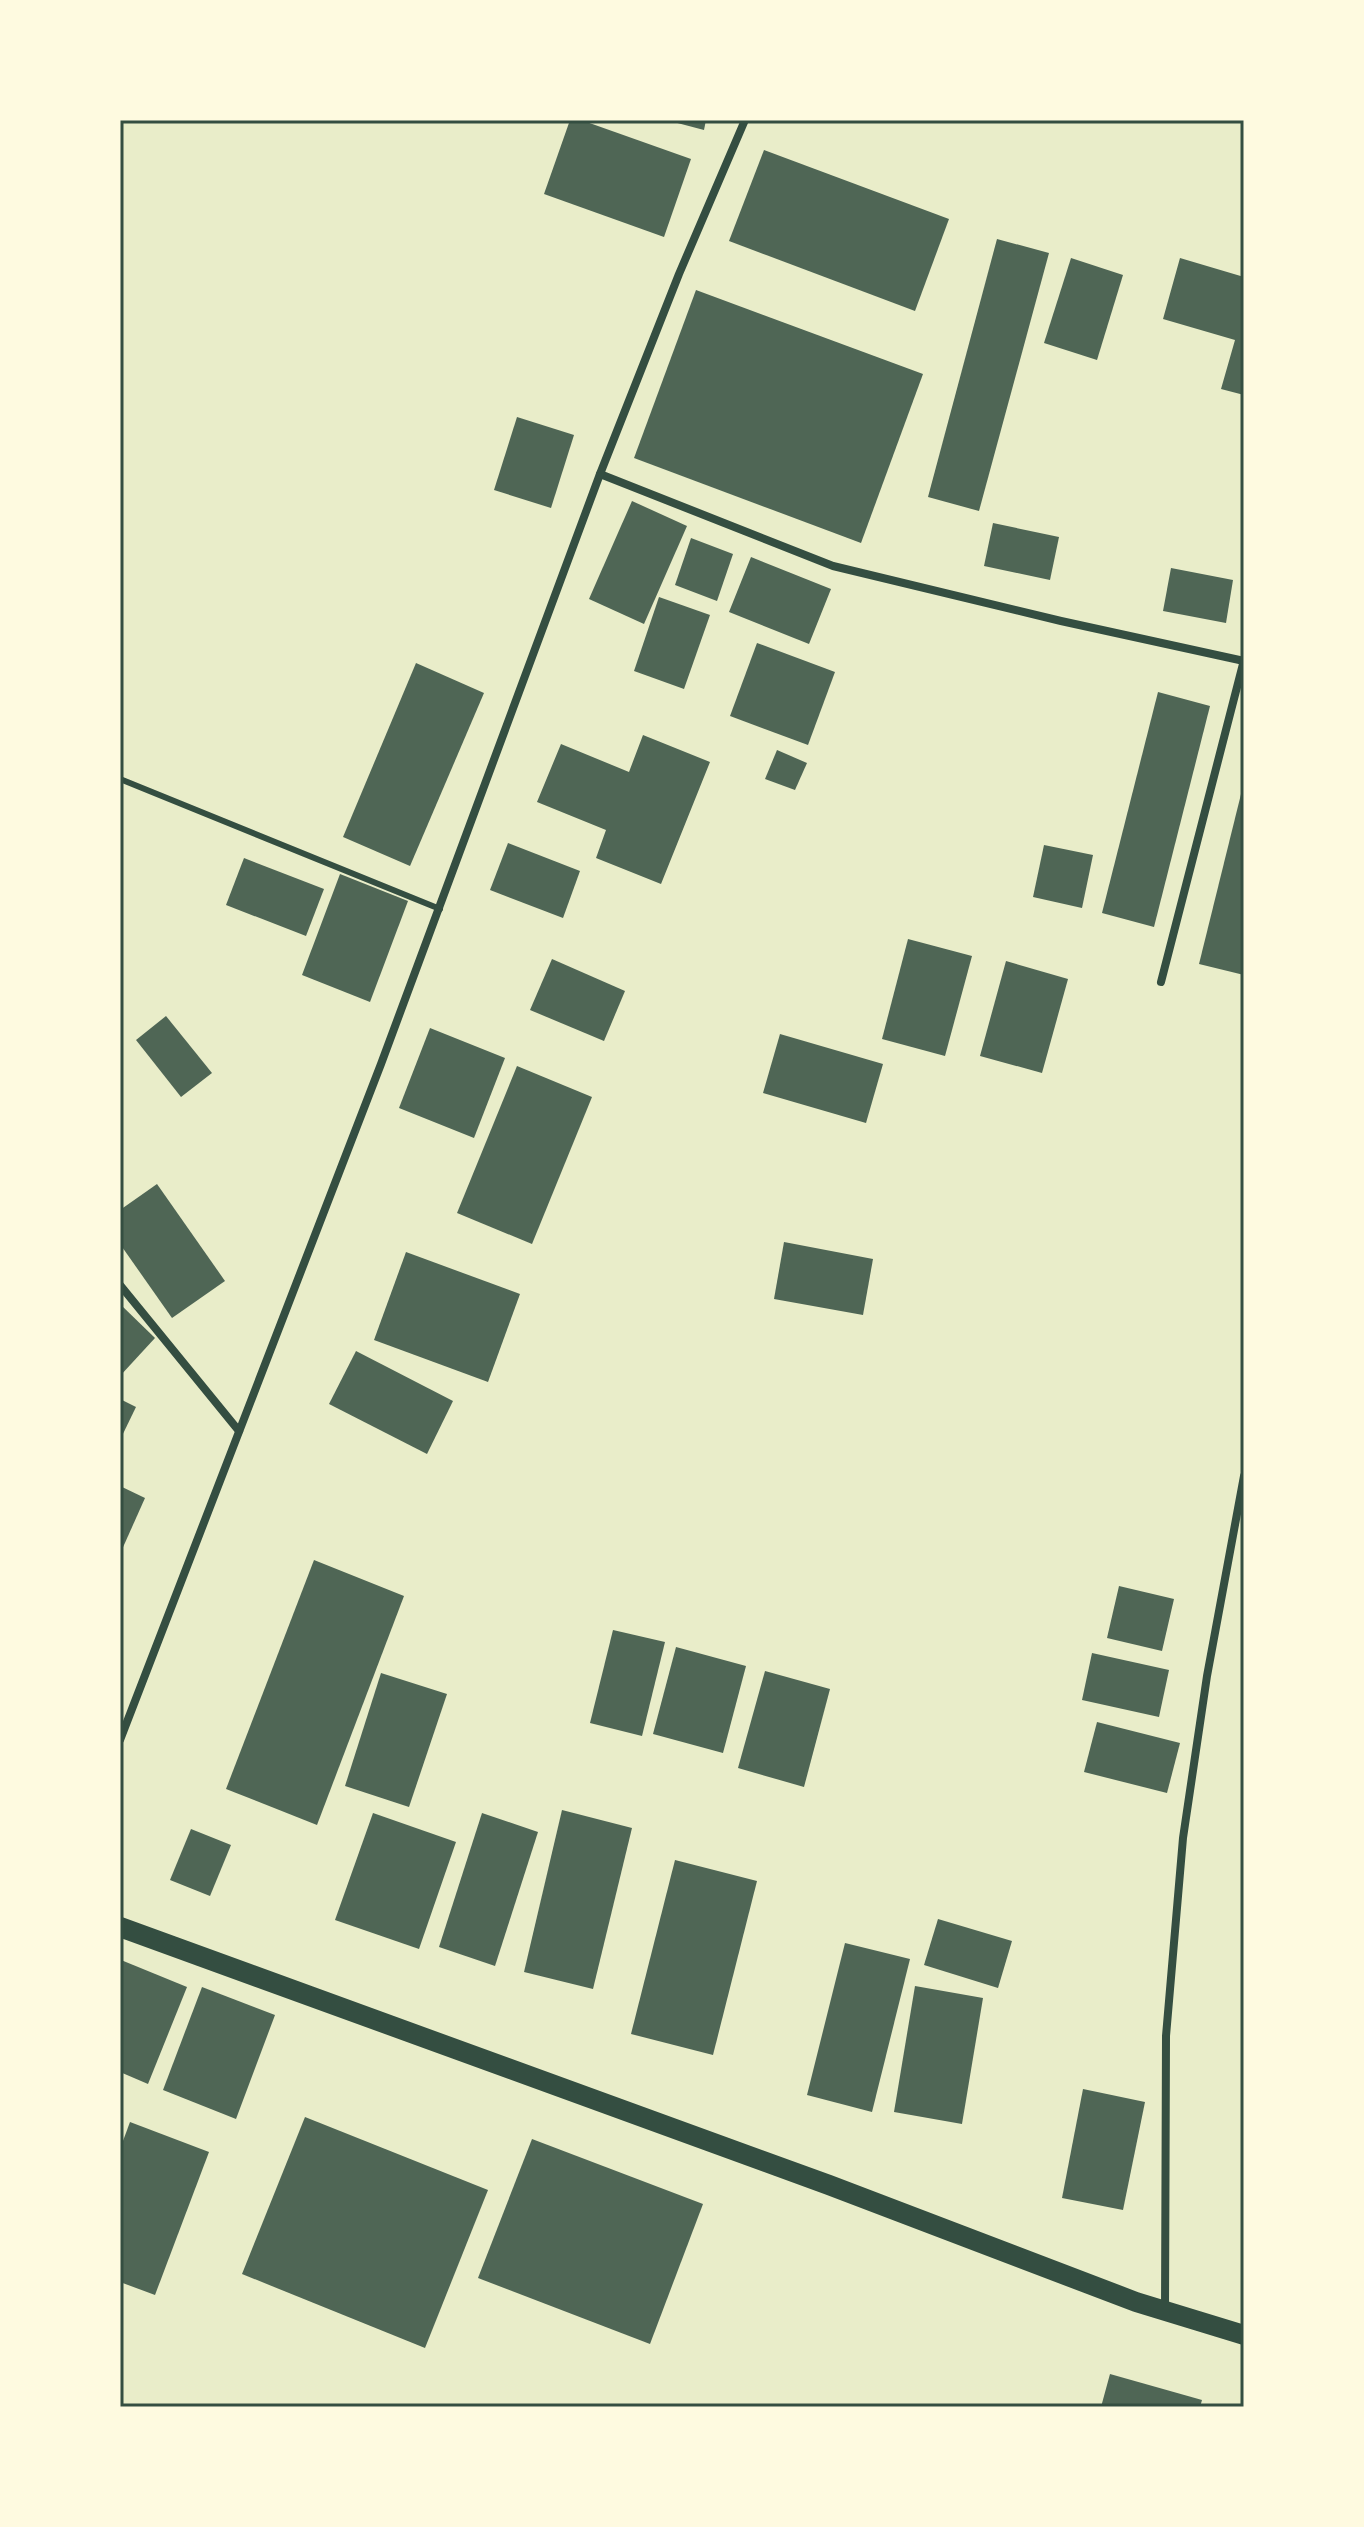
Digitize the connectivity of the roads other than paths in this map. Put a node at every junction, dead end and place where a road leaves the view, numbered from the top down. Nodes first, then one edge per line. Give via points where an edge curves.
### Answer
1 (745, 120) edge
2 (600, 474) junction
3 (1244, 661) edge
4 (120, 779) edge
5 (440, 909) junction
6 (1161, 982) dead end
7 (120, 1285) edge
8 (239, 1431) junction
9 (1244, 1476) edge
10 (120, 1740) edge
11 (120, 1927) edge
12 (1165, 2311) junction
13 (1244, 2335) edge

1 - 2 street
2 - 3 street via 833,566
2 - 5 street
3 - 6 street
4 - 5 lane
5 - 8 street
7 - 8 street
8 - 10 street
9 - 12 street via 1183,1838 1166,2036
11 - 12 main road
12 - 13 main road

